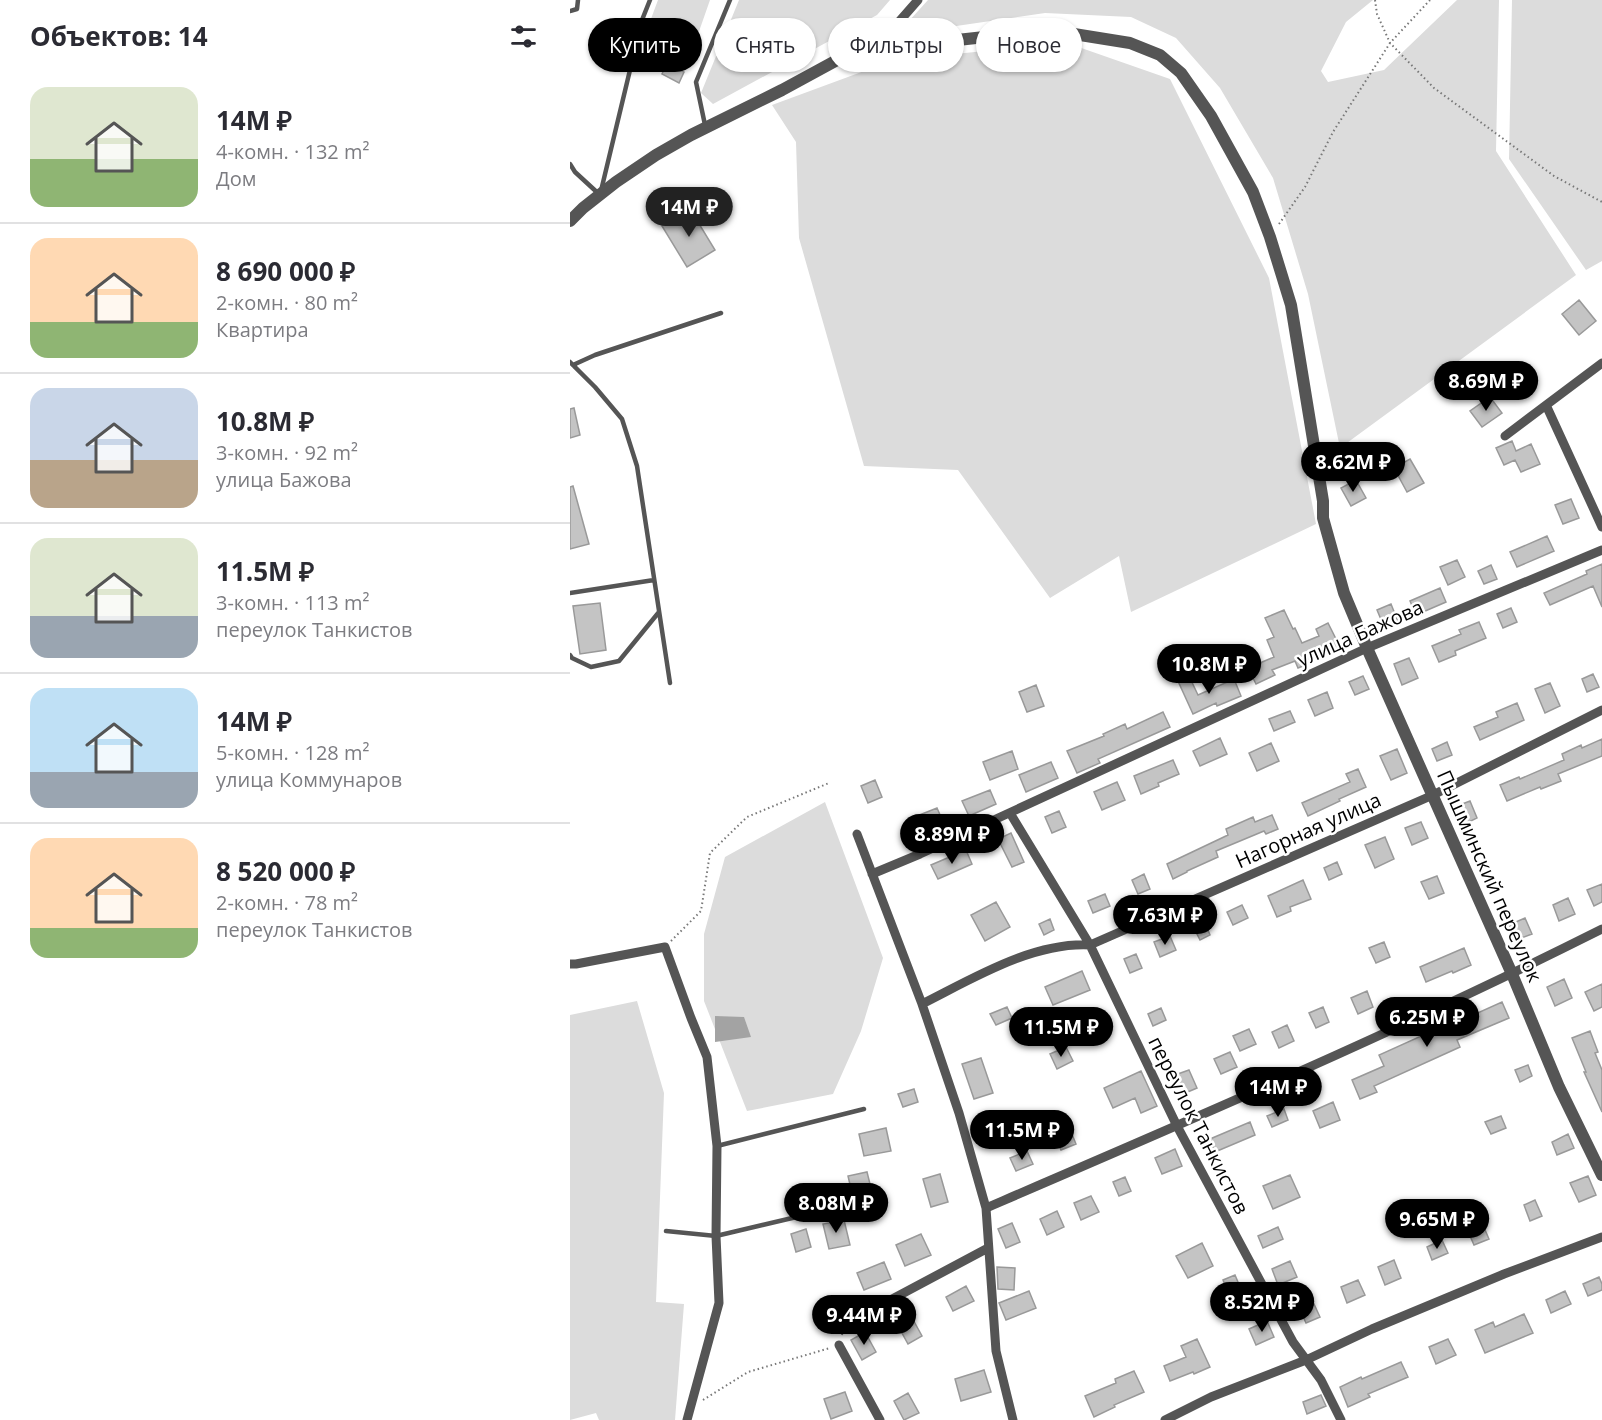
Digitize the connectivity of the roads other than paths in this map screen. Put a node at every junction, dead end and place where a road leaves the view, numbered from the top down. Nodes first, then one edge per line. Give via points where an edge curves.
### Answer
1 (578, 0) edge
2 (650, 0) edge
3 (730, 0) edge
4 (918, 0) edge
5 (570, 11) edge
6 (902, 18) edge
7 (964, 39) edge
8 (828, 65) edge
9 (705, 128) junction
10 (570, 165) edge
11 (600, 195) junction
12 (570, 221) edge
13 (721, 313) dead end
14 (571, 363) edge
15 (1602, 363) edge
16 (1545, 405) junction
17 (1505, 436) dead end
18 (1602, 527) edge
19 (1602, 550) edge
20 (654, 580) junction
21 (570, 593) edge
22 (659, 612) junction
23 (1368, 648) junction
24 (570, 655) edge
25 (670, 683) dead end
26 (1602, 710) edge
27 (1433, 795) junction
28 (1010, 813) junction
29 (857, 834) dead end
30 (872, 874) junction
31 (1602, 929) edge
32 (1090, 945) junction
33 (570, 964) edge
34 (1512, 974) junction
35 (922, 1004) junction
36 (864, 1109) dead end
37 (1177, 1126) junction
38 (717, 1146) junction
39 (1602, 1175) edge
40 (986, 1208) junction
41 (822, 1211) dead end
42 (666, 1231) dead end
43 (716, 1236) junction
44 (1602, 1237) edge
45 (988, 1248) junction
46 (867, 1312) road end
47 (839, 1346) road end
48 (1306, 1360) junction
49 (687, 1420) edge
50 (880, 1420) edge
51 (1013, 1420) edge
52 (1165, 1420) edge
53 (1341, 1420) edge

1 - 5 lane via 577,9
2 - 11 lane
3 - 9 lane via 696,82
4 - 6 street
7 - 23 street, Пышминский переулок via 1050,30 1130,44 1160,55 1180,73 1212,116 1253,192 1291,305 1323,518 1344,593
8 - 9 street, Пышминский переулок
9 - 11 street, Пышминский переулок via 656,155
10 - 11 lane
11 - 12 street, Пышминский переулок
13 - 14 lane
14 - 20 lane via 622,419 637,466
15 - 16 street
16 - 17 street
16 - 18 street
19 - 23 street, улица Бажова
20 - 21 lane
20 - 22 lane
22 - 24 lane via 619,661 591,667
22 - 25 lane
23 - 27 street, Пышминский переулок
23 - 28 street, улица Бажова
26 - 27 street, Нагорная улица
27 - 32 street, Нагорная улица
27 - 34 street, Пышминский переулок
28 - 30 street, улица Бажова
28 - 32 street, переулок Танкистов
29 - 30 street
30 - 35 street
31 - 34 street
32 - 35 street, Нагорная улица via 1073,944 1014,959
32 - 37 street, переулок Танкистов
33 - 38 street via 665,947 707,1057
34 - 37 street
34 - 39 street, Пышминский переулок
35 - 40 street
36 - 38 lane
37 - 40 street
37 - 48 street, переулок Танкистов
38 - 43 street
40 - 45 street
41 - 43 lane
42 - 43 lane
43 - 49 street via 719,1303
44 - 48 street via 1504,1274
45 - 46 street
45 - 51 street via 996,1351
47 - 50 street
48 - 52 street via 1211,1397
48 - 53 street, переулок Танкистов via 1322,1380

